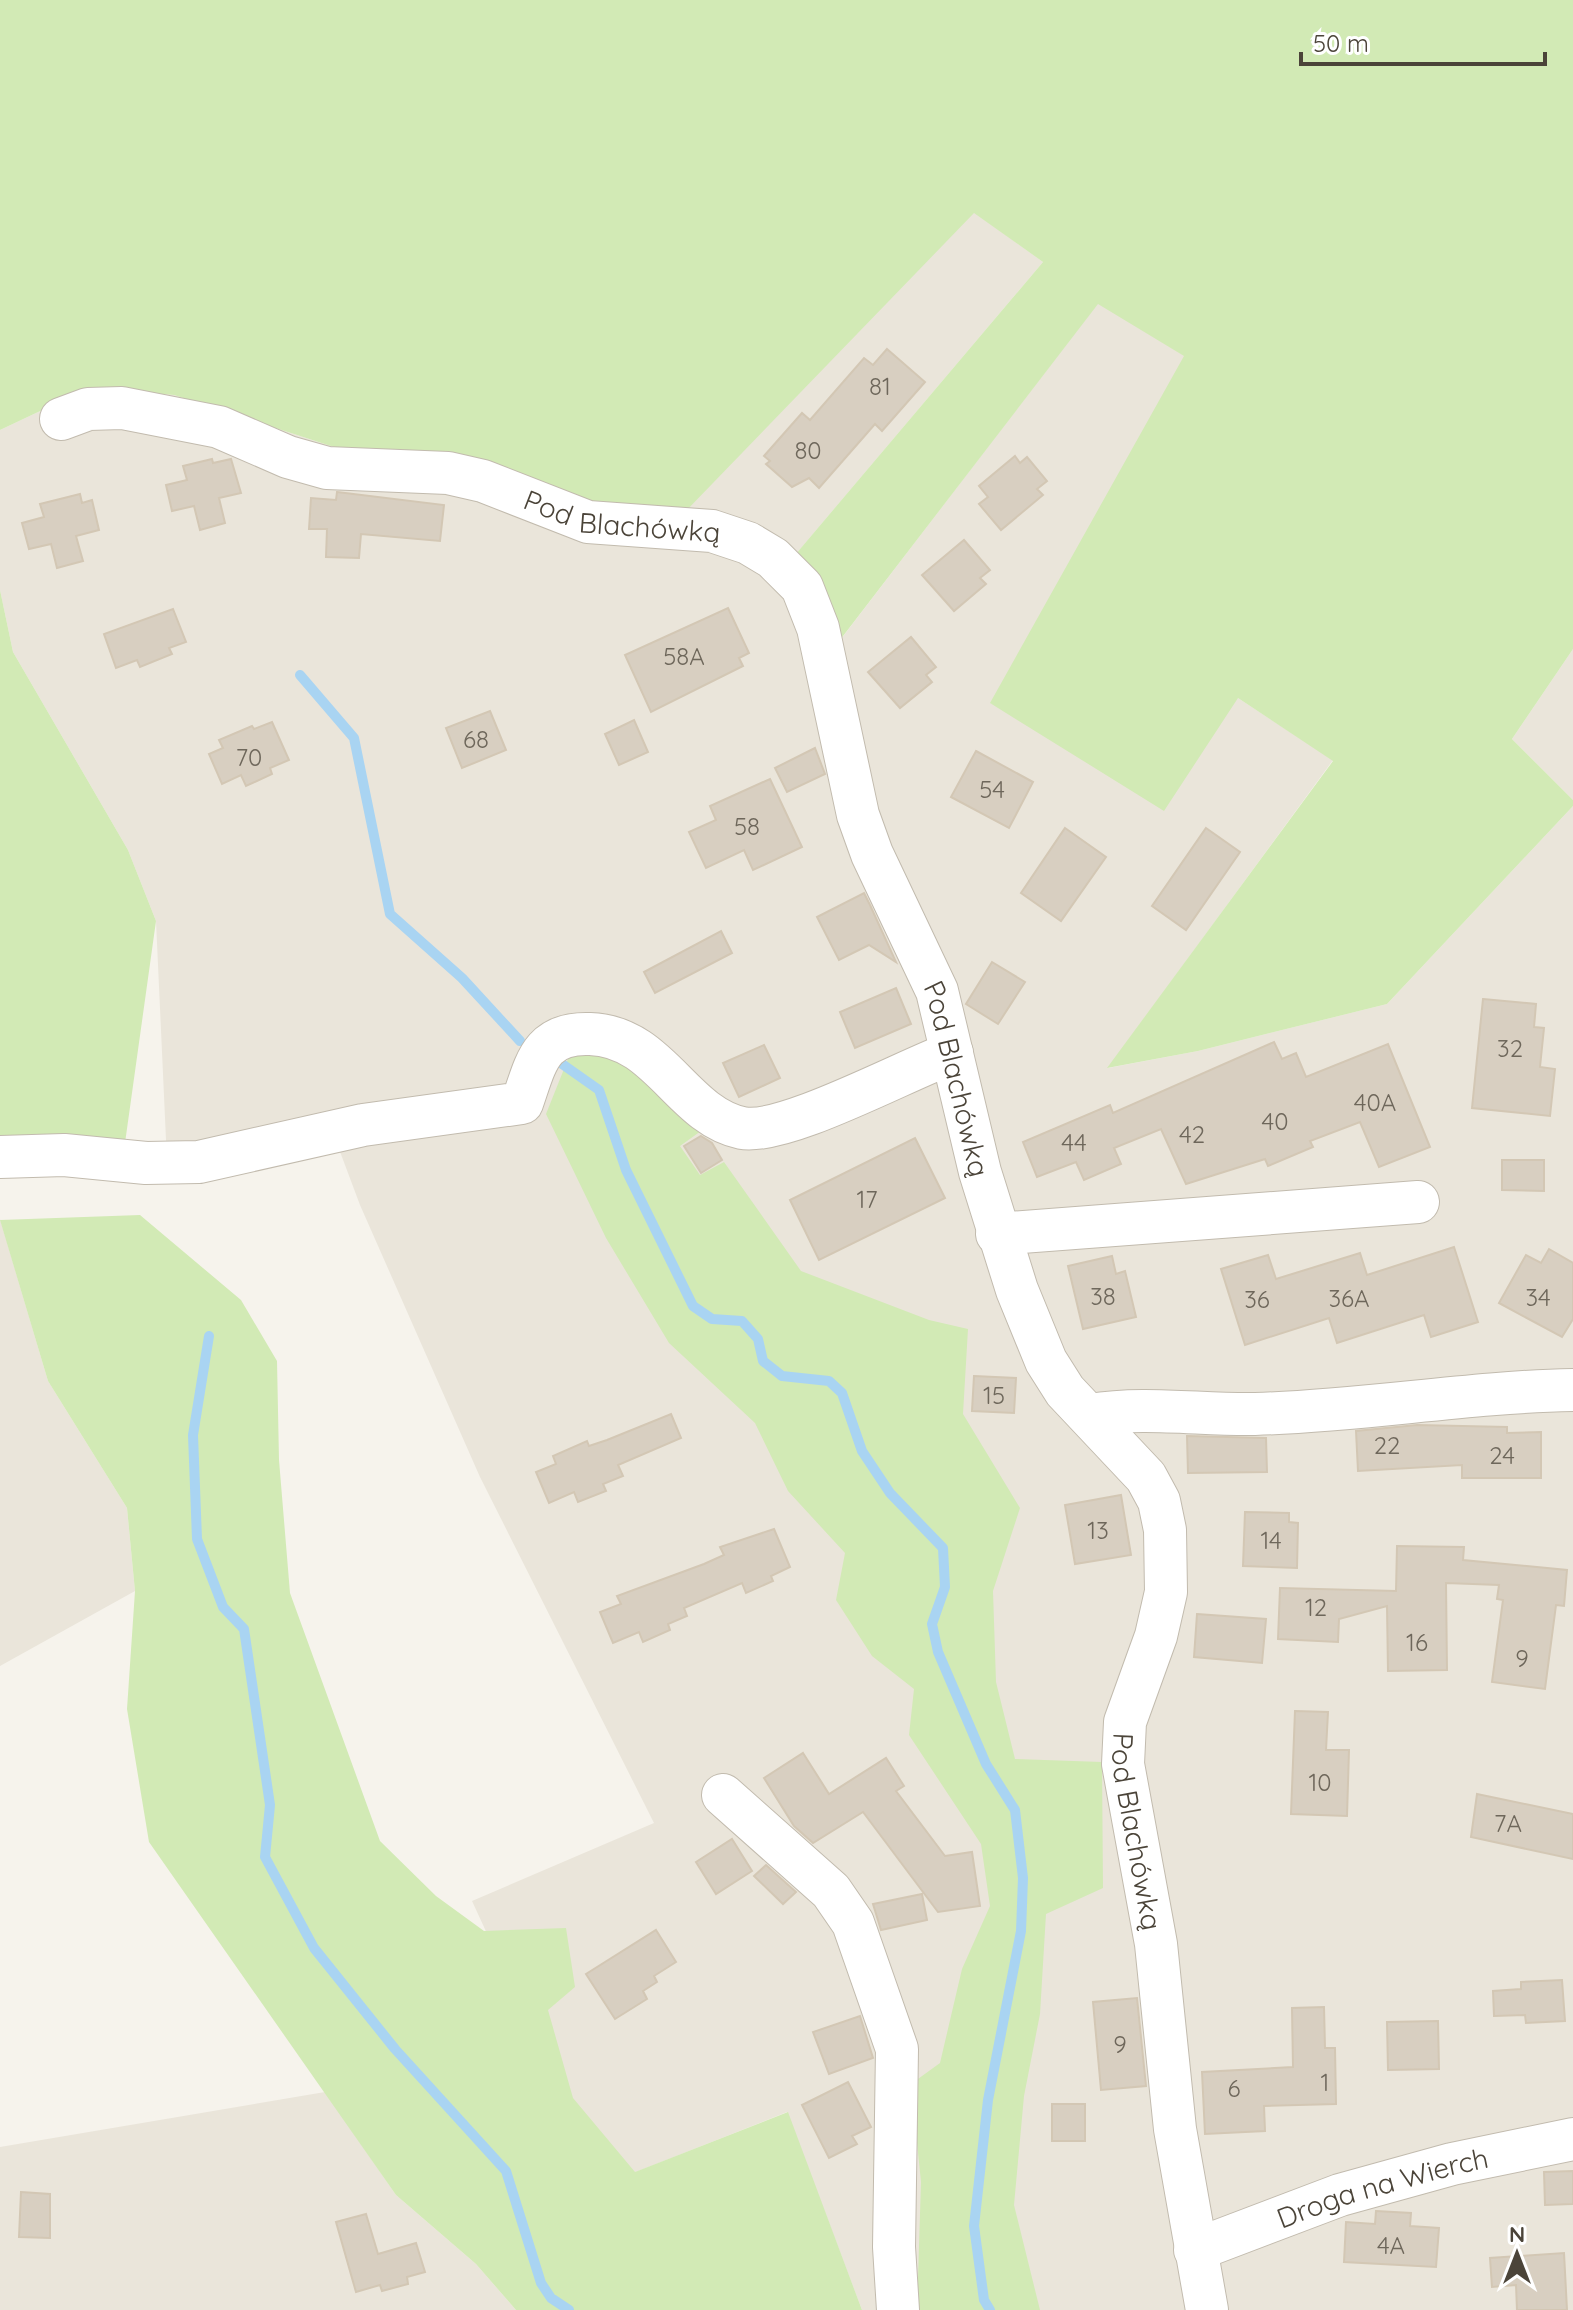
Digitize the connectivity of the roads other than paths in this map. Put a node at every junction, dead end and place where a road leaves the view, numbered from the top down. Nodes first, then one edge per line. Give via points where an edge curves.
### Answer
1 (61, 419) dead end
2 (952, 1053) junction
3 (0, 1157) edge
4 (1418, 1202) dead end
5 (997, 1234) junction
6 (1573, 1390) edge
7 (1090, 1415) junction
8 (723, 1795) dead end
9 (1573, 2139) edge
10 (1195, 2250) junction
11 (898, 2310) edge
12 (1207, 2310) edge

1 - 2 street, Pod Blachówką via 88,409 157,414 219,427 327,468 448,473 483,481 588,522 712,531 773,558 802,587 812,608 858,815 937,991
2 - 3 street via 804,1117 773,1127 741,1128 706,1110 643,1051 611,1035 580,1033 553,1039 543,1050 522,1103 363,1125 199,1162
2 - 5 street, Pod Blachówką
4 - 5 street
5 - 7 street, Pod Blachówką via 1046,1361 1065,1391
6 - 7 street via 1255,1414 1119,1410
7 - 10 street, Pod Blachówką via 1146,1477 1159,1501 1165,1530 1166,1592 1125,1722 1123,1764 1156,1944 1175,2129
8 - 11 street via 831,1891 853,1923 893,2037 899,2088 894,2181
9 - 10 street, Droga na Wierch via 1340,2195
10 - 12 street, Pod Blachówką

